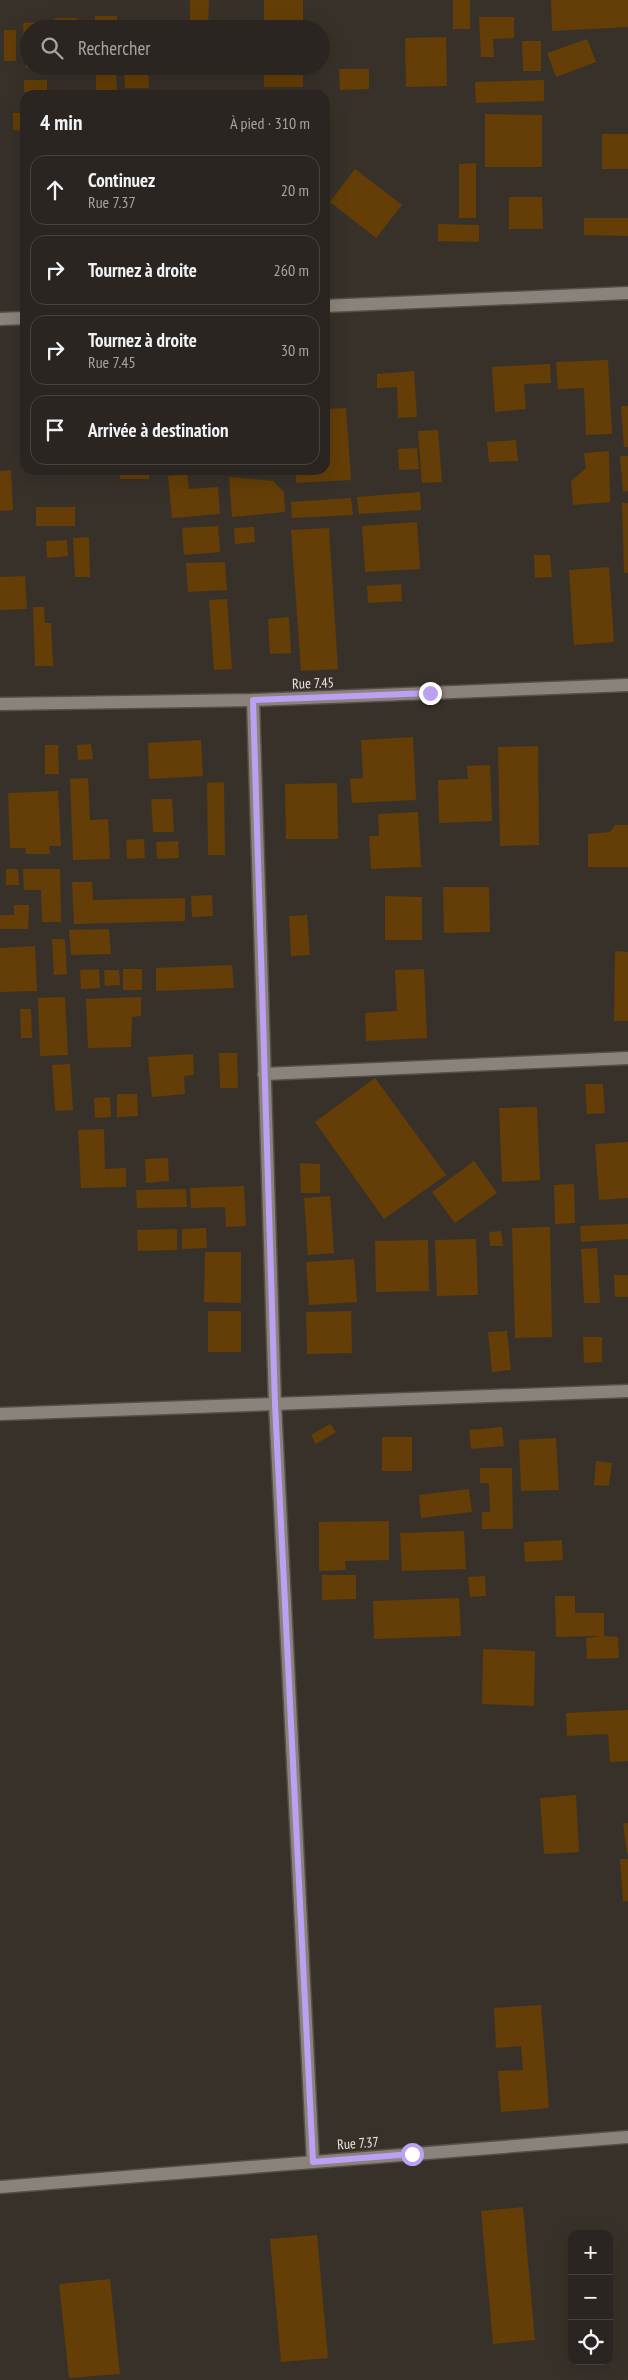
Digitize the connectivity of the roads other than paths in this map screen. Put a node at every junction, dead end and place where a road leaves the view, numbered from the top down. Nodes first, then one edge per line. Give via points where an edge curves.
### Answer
1 (628, 293) edge
2 (330, 306) edge
3 (20, 318) edge
4 (0, 319) edge
5 (628, 685) edge
6 (253, 700) junction
7 (0, 704) edge
8 (628, 1058) edge
9 (264, 1074) junction
10 (628, 1391) edge
11 (275, 1404) junction
12 (0, 1414) edge
13 (628, 2137) edge
14 (313, 2162) junction
15 (0, 2186) edge

1 - 2 street
3 - 4 street
5 - 6 street, Rue 7.45
6 - 7 street, Rue 7.45
6 - 9 street
8 - 9 street
9 - 11 street
10 - 11 street
11 - 12 street
11 - 14 street
13 - 14 street, Rue 7.37
14 - 15 street, Rue 7.37

